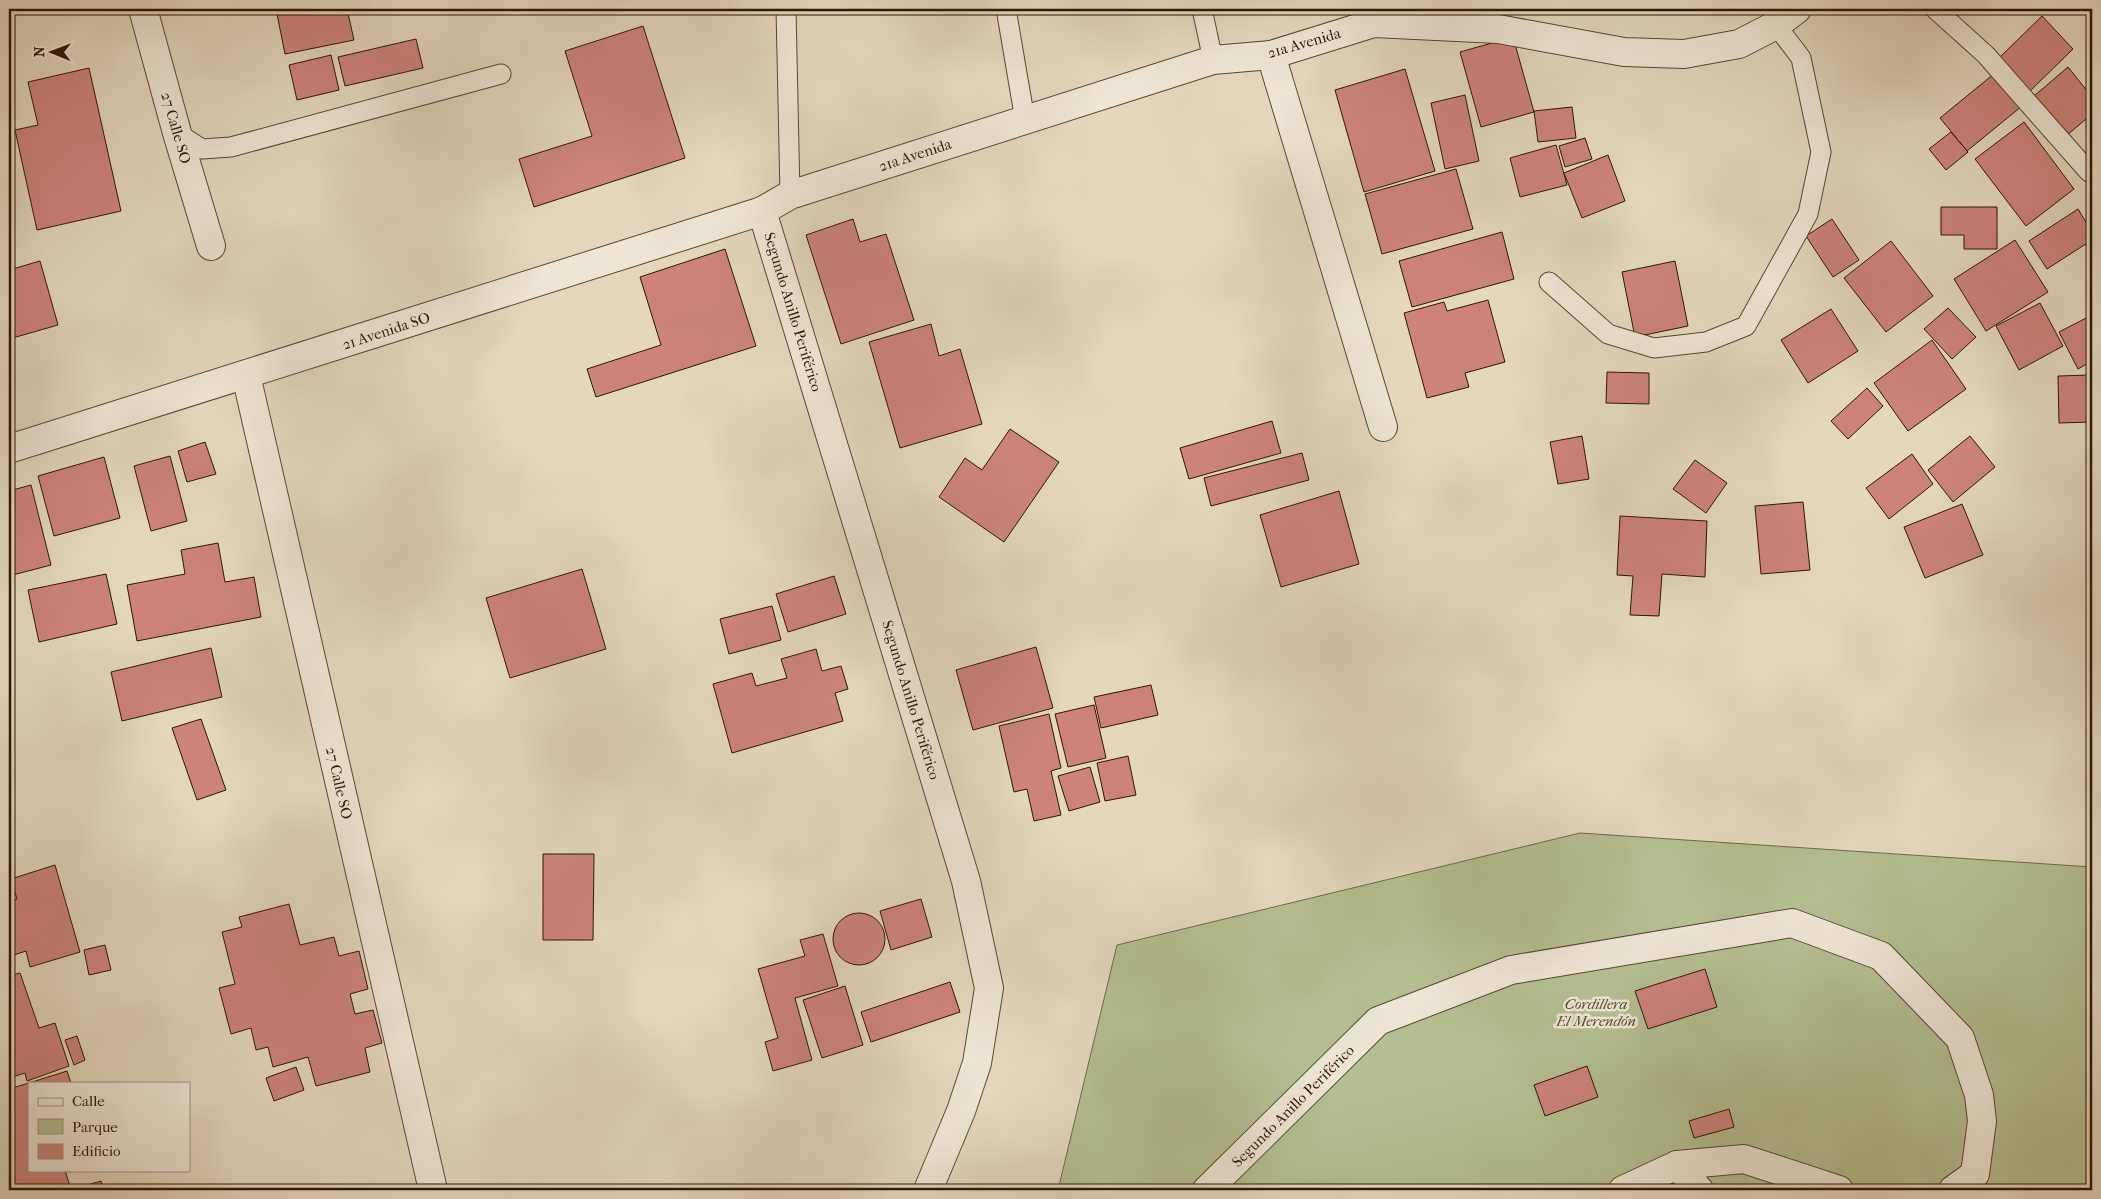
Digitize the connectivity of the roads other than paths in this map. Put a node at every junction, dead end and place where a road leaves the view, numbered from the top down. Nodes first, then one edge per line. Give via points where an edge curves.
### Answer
1 (144, 9) edge
2 (786, 9) edge
3 (1006, 9) edge
4 (1202, 9) edge
5 (1935, 9) edge
6 (1373, 16) edge
7 (1786, 17) edge
8 (1271, 55) junction
9 (1213, 60) junction
10 (501, 74) dead end
11 (1025, 120) junction
12 (177, 133) junction
13 (2089, 172) dead end
14 (790, 194) junction
15 (762, 211) junction
16 (211, 246) dead end
17 (1549, 282) dead end
18 (246, 375) junction
19 (1383, 427) dead end
20 (9, 449) edge
21 (1678, 1165) junction
22 (433, 1190) edge
23 (928, 1190) edge
24 (1207, 1190) edge
25 (1622, 1190) edge
26 (1699, 1190) edge
27 (1839, 1190) edge
28 (1953, 1190) edge

1 - 12 street, 27 Calle SO
2 - 14 lane
3 - 11 lane
4 - 9 lane
5 - 13 lane via 1986,55
6 - 7 street, 21a Avenida via 1498,29 1624,52 1684,54 1739,44
6 - 8 street, 21a Avenida
7 - 17 lane via 1801,58 1821,152 1808,214 1746,326 1706,342 1654,348 1608,334
8 - 9 street, 21a Avenida
8 - 19 street
9 - 11 street, 21a Avenida
10 - 12 lane via 231,147 202,149
11 - 14 street, 21a Avenida
12 - 16 street, 27 Calle SO
14 - 15 street, 21a Avenida
15 - 18 street, 21 Avenida SO
15 - 23 street, Segundo Anillo Periférico via 966,881 989,988 977,1063
18 - 20 street, 21 Avenida SO
18 - 22 street, 27 Calle SO
21 - 25 street
21 - 26 street
21 - 27 street via 1744,1159
24 - 28 street, Segundo Anillo Periférico via 1378,1021 1511,970 1792,923 1880,956 1960,1038 1979,1095 1982,1121 1976,1174

